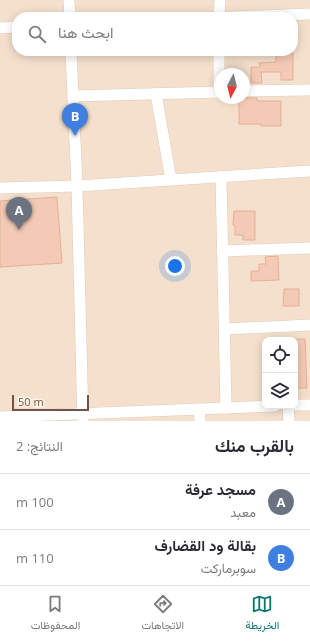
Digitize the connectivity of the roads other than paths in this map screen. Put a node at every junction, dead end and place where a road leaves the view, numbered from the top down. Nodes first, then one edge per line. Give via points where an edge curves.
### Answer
1 (69, 0) edge
2 (220, 0) edge
3 (70, 12) edge
4 (219, 12) edge
5 (298, 14) edge
6 (310, 14) edge
7 (12, 27) edge
8 (0, 28) edge
9 (71, 56) edge
10 (219, 56) edge
11 (219, 68) edge
12 (310, 90) edge
13 (250, 91) edge
14 (214, 92) edge
15 (156, 94) junction
16 (73, 96) junction
17 (310, 171) edge
18 (221, 176) junction
19 (170, 180) junction
20 (77, 186) junction
21 (0, 188) edge
22 (310, 248) edge
23 (222, 251) junction
24 (310, 325) edge
25 (225, 329) junction
26 (298, 405) edge
27 (310, 405) edge
28 (262, 407) edge
29 (226, 408) junction
30 (199, 409) junction
31 (288, 409) edge
32 (0, 417) edge
33 (83, 417) edge
34 (14, 419) edge
35 (200, 421) edge
36 (289, 421) edge

1 - 3 street
2 - 4 street
5 - 6 street
7 - 8 street
9 - 16 street
10 - 11 street
12 - 13 street
14 - 15 street
15 - 16 street
15 - 19 street
16 - 20 street
17 - 18 street
18 - 19 street
18 - 23 street
19 - 20 street
20 - 21 street
20 - 33 street
22 - 23 street
23 - 25 street
24 - 25 street
25 - 29 street
26 - 27 street
28 - 29 street
29 - 30 street
30 - 33 street
30 - 35 street
31 - 36 street
32 - 34 street
33 - 34 street

